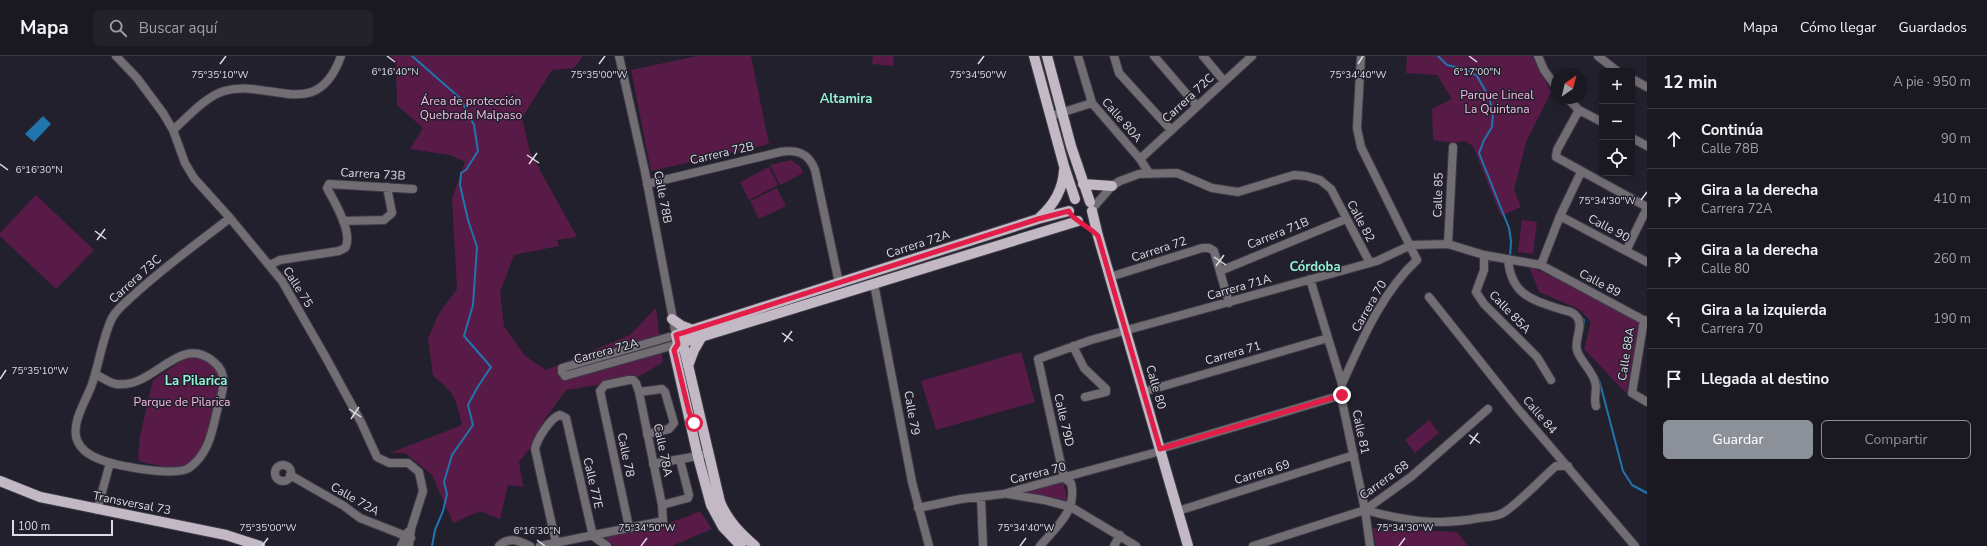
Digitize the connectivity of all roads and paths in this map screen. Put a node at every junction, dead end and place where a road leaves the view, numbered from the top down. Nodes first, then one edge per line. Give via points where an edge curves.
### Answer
1 (116, 56) edge
2 (341, 56) edge
3 (619, 56) edge
4 (1034, 56) edge
5 (1047, 56) edge
6 (1078, 56) edge
7 (1114, 56) edge
8 (1154, 56) edge
9 (1204, 56) edge
10 (1252, 56) edge
11 (1361, 56) edge
12 (1538, 56) edge
13 (1598, 56) edge
14 (1613, 68) edge
15 (1551, 80) edge
16 (1224, 81) junction
17 (1635, 81) edge
18 (1647, 87) edge
19 (1092, 103) junction
20 (1573, 104) edge
21 (1197, 106) junction
22 (1579, 110) junction
23 (1061, 111) junction
24 (1051, 116) junction
25 (1599, 120) edge
26 (173, 130) junction
27 (1172, 130) junction
28 (1635, 140) edge
29 (1647, 146) edge
30 (1453, 147) dead end
31 (1140, 159) junction
32 (1064, 166) junction
33 (1581, 172) junction
34 (1148, 173) junction
35 (647, 184) junction
36 (1083, 184) junction
37 (1112, 186) junction
38 (387, 187) junction
39 (413, 189) dead end
40 (1075, 199) junction
41 (1091, 206) junction
42 (1647, 207) edge
43 (1069, 211) junction
44 (1560, 216) junction
45 (230, 218) junction
46 (1038, 219) junction
47 (1346, 219) junction
48 (343, 221) junction
49 (1079, 222) junction
50 (1098, 236) junction
51 (1448, 244) junction
52 (1411, 245) junction
53 (1626, 251) junction
54 (1484, 255) junction
55 (917, 257) junction
56 (1508, 259) junction
57 (1647, 262) edge
58 (1370, 263) junction
59 (270, 265) junction
60 (1541, 265) junction
61 (922, 269) junction
62 (1220, 271) junction
63 (1110, 277) junction
64 (1310, 279) junction
65 (839, 283) junction
66 (874, 284) junction
67 (1429, 296) dead end
68 (1229, 303) junction
69 (672, 319) junction
70 (1645, 321) edge
71 (693, 330) junction
72 (1126, 331) junction
73 (700, 338) junction
74 (1328, 338) junction
75 (677, 340) junction
76 (1073, 346) junction
77 (1038, 359) joint
78 (688, 366) junction
79 (96, 374) junction
80 (1551, 380) dead end
81 (636, 383) joint
82 (1342, 384) junction
83 (639, 392) junction
84 (1144, 392) junction
85 (1342, 395) junction
86 (1085, 397) dead end
87 (1647, 402) edge
88 (1596, 406) dead end
89 (1488, 409) dead end
90 (689, 412) junction
91 (702, 428) junction
92 (647, 434) junction
93 (1160, 450) junction
94 (703, 455) junction
95 (1354, 455) junction
96 (680, 460) junction
97 (110, 463) junction
98 (653, 464) junction
99 (1568, 466) junction
100 (290, 475) dead end
101 (1064, 478) junction
102 (0, 481) edge
103 (1003, 494) junction
104 (981, 497) junction
105 (662, 505) junction
106 (1071, 507) junction
107 (918, 508) junction
108 (97, 510) junction
109 (1365, 510) junction
110 (1178, 511) junction
111 (629, 528) junction
112 (1120, 535) junction
113 (593, 536) junction
114 (408, 540) edge
115 (556, 543) junction
116 (260, 546) edge
117 (401, 546) edge
118 (499, 546) edge
119 (530, 546) edge
120 (540, 546) edge
121 (607, 546) edge
122 (741, 546) edge
123 (755, 546) edge
124 (928, 546) edge
125 (983, 546) edge
126 (1040, 546) edge
127 (1114, 546) edge
128 (1136, 546) edge
129 (1188, 546) edge
130 (1253, 546) edge
131 (1370, 546) edge
132 (1635, 546) edge

1 - 26 street, Calle 75 via 152,97
2 - 26 street via 330,78 320,89 293,94 247,89 222,92 206,101
3 - 35 street, Calle 78B
4 - 24 main road
5 - 23 main road, Calle 80
6 - 19 street, Calle 80A
7 - 27 street via 1119,73
8 - 21 street
9 - 16 street
10 - 16 street, Carrera 72C
11 - 52 street via 1358,128 1361,147
12 - 15 street
13 - 14 street
16 - 21 street, Carrera 72C
17 - 18 street
19 - 23 street
19 - 31 street, Calle 80A
20 - 22 street
21 - 27 street, Carrera 72C
22 - 25 street
22 - 33 street via 1556,157
23 - 24 street
23 - 36 main road, Calle 80
24 - 32 main road
26 - 45 street, Calle 75 via 189,171
27 - 31 street, Carrera 72C
28 - 29 street
30 - 51 street, Calle 85
31 - 34 street, Calle 80A
32 - 40 main road
32 - 46 main road via 1058,196
33 - 42 street
33 - 44 street
34 - 37 street via 1129,177
34 - 47 street, Calle 82 via 1176,173 1212,188 1238,192 1294,175 1306,176 1320,180 1331,189
35 - 65 street, Carrera 72B via 780,152 796,150 804,154 816,170
35 - 69 street, Calle 78B
36 - 37 main road
36 - 41 main road, Calle 80
37 - 41 street
38 - 39 street, Carrera 73B
38 - 48 street via 392,213 384,220
38 - 48 street, Carrera 73B via 331,184 327,188
40 - 41 main road via 1083,198
40 - 43 main road via 1070,204
41 - 49 main road via 1090,217
41 - 50 main road, Calle 80
42 - 53 street
43 - 46 main road, Carrera 72A
43 - 49 main road via 1072,218
44 - 53 street, Calle 90
44 - 60 street
45 - 59 street, Calle 75
45 - 79 street, Carrera 73C via 157,274 116,312 109,327
46 - 55 main road, Carrera 72A
47 - 58 street, Calle 82
47 - 62 street, Carrera 71B
48 - 59 street via 348,241 345,248 280,260
49 - 50 main road
49 - 61 main road, Carrera 72A
50 - 63 main road, Calle 80
51 - 52 street, Carrera 71A
51 - 54 street, Carrera 71A
52 - 58 street, Carrera 71A
52 - 82 street, Carrera 70 via 1417,260 1392,288
53 - 57 street, Calle 90
54 - 56 street, Carrera 71A
54 - 80 street, Calle 85A via 1484,270 1476,292 1484,304 1537,358
55 - 61 main road
55 - 65 main road, Carrera 72A
56 - 60 street, Carrera 71A
56 - 88 street via 1512,278 1522,294 1577,317 1580,326 1576,349 1596,383
58 - 64 street, Carrera 71A
59 - 114 street, Calle 75 via 325,356 377,457 389,463 408,464 419,472 423,491
60 - 70 street, Calle 89
61 - 66 main road, Carrera 72A
62 - 63 street, Carrera 72 via 1214,251 1202,248
62 - 68 street
63 - 72 main road, Calle 80
64 - 68 street, Carrera 71A
64 - 74 street, Calle 81
65 - 71 main road, Carrera 72A
66 - 73 main road, Carrera 72A
66 - 107 street, Calle 79
67 - 99 street, Calle 84 via 1518,409
68 - 72 street, Carrera 71A
69 - 71 main road
69 - 75 street, Calle 78B
70 - 87 street, Calle 88A via 1632,393
71 - 75 main road, Carrera 72A
72 - 76 street, Carrera 71A
72 - 84 main road, Calle 80
73 - 75 main road, Carrera 72A
73 - 78 main road
74 - 82 street, Calle 81
74 - 84 street, Carrera 71
75 - 75 street, Carrera 72A via 562,368 562,372 566,376
75 - 78 main road, Calle 78B via 684,348
75 - 90 main road, Calle 78B via 674,350
76 - 77 street, Carrera 71A
76 - 86 street via 1084,368 1106,389 1103,394
77 - 101 street, Calle 79D
78 - 91 main road, Calle 78B
79 - 97 street, Carrera 73C via 76,428 77,440 84,450
79 - 97 street via 116,384 134,382 192,352 205,355 220,367 224,381 207,449 186,469 168,472
81 - 83 street, Calle 78A
81 - 111 street, Calle 78 via 629,380 602,388 600,392
82 - 85 street, Calle 81
83 - 92 street, Calle 78A
83 - 92 street via 662,389 674,423 669,429
84 - 93 main road, Calle 80
85 - 93 street, Carrera 70
85 - 95 street, Calle 81
89 - 109 street, Carrera 68 via 1412,476
90 - 91 main road via 696,426
90 - 94 main road, Calle 78B
91 - 94 main road, Calle 78B
92 - 98 street, Calle 78A
93 - 101 street, Carrera 70
93 - 110 main road, Calle 80
94 - 96 street
94 - 122 main road, Calle 78B via 711,505 730,536
94 - 123 main road, Calle 78B via 725,515
95 - 109 street, Calle 81
95 - 110 street, Carrera 69
96 - 98 street
96 - 105 street via 688,498
97 - 108 street
98 - 105 street, Calle 78A
99 - 109 street via 1556,466 1510,507 1496,516 1431,523 1398,519
99 - 132 street, Calle 84
100 - 114 street, Calle 72A via 360,518
101 - 103 street, Carrera 70
101 - 106 street, Calle 79D via 1071,483 1073,491
102 - 108 main road, Transversal 73 via 40,497
103 - 104 street, Carrera 70
103 - 106 street
104 - 107 street, Carrera 70
104 - 125 street
105 - 111 street, Calle 78A via 663,521
106 - 112 street
106 - 126 street
107 - 124 street, Calle 79
108 - 116 main road, Transversal 73 via 226,535
109 - 130 street, Carrera 68
109 - 131 street, Calle 81
110 - 129 main road, Calle 80
111 - 113 street
112 - 127 street
112 - 128 street
113 - 115 street
113 - 115 street, Calle 77E via 566,418 560,415 550,421 535,449
113 - 121 street
114 - 117 street, Calle 75
115 - 120 street
118 - 119 street via 511,540 521,541

